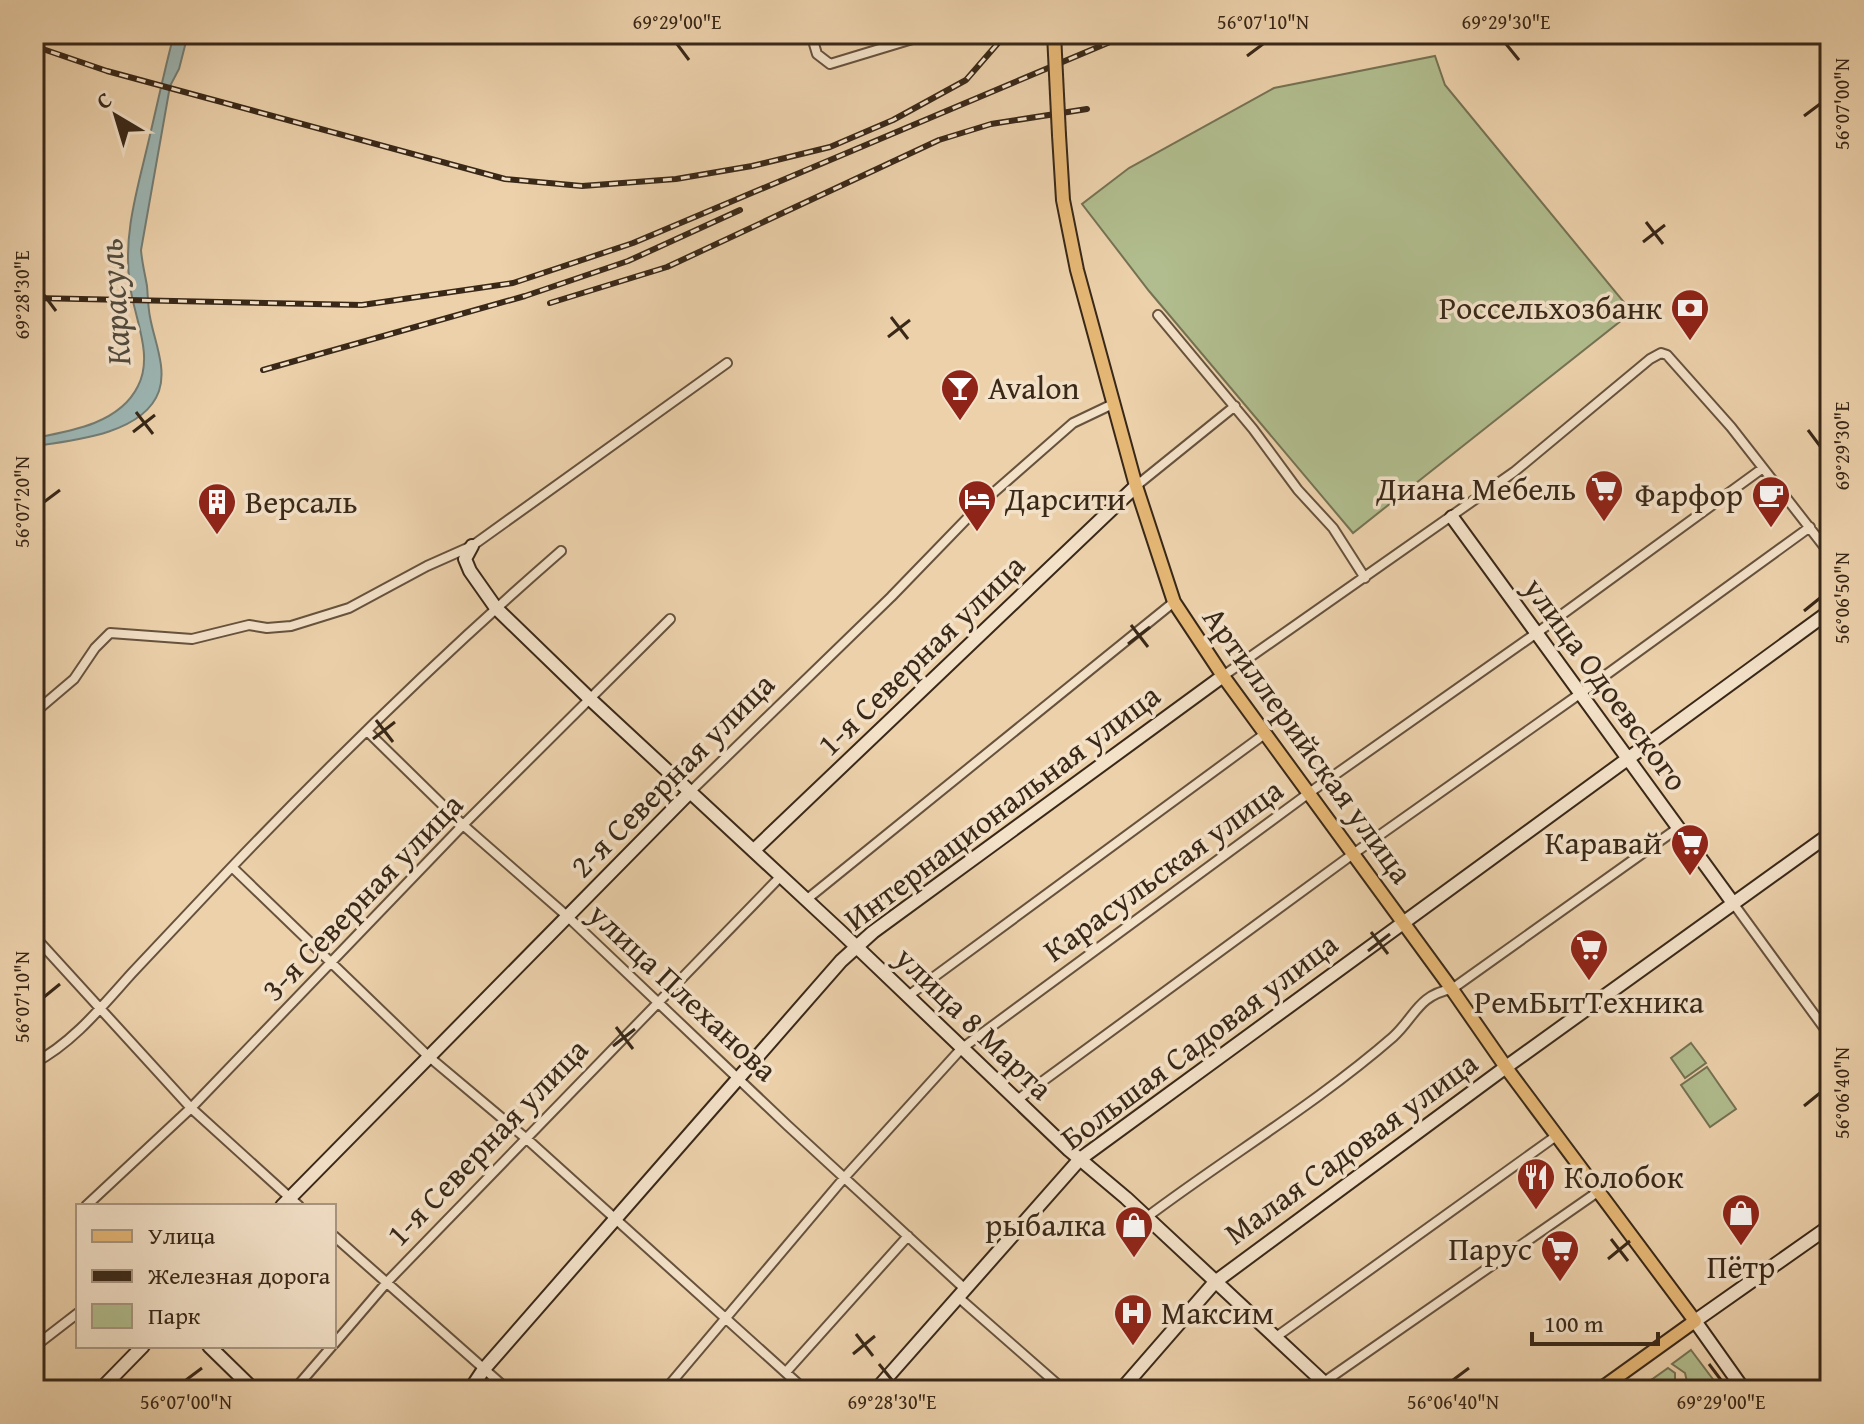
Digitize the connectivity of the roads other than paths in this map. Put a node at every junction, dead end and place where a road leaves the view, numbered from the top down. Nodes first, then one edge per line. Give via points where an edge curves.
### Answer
1 (811, 34) edge
2 (929, 34) edge
3 (1054, 34) edge
4 (1158, 315) dead end
5 (727, 363) dead end
6 (1115, 403) junction
7 (1235, 406) junction
8 (1763, 468) junction
9 (1136, 486) junction
10 (1452, 517) junction
11 (1810, 527) junction
12 (472, 546) joint
13 (561, 551) dead end
14 (1830, 554) edge
15 (459, 557) junction
16 (1365, 578) junction
17 (1174, 602) junction
18 (496, 608) junction
19 (1830, 611) edge
20 (670, 619) dead end
21 (1538, 632) junction
22 (1223, 676) junction
23 (1581, 693) junction
24 (590, 699) junction
25 (34, 713) edge
26 (367, 731) junction
27 (1266, 733) junction
28 (1628, 757) junction
29 (691, 791) junction
30 (1309, 793) junction
31 (463, 825) junction
32 (1678, 828) junction
33 (1830, 834) edge
34 (754, 850) junction
35 (1353, 854) junction
36 (232, 867) junction
37 (781, 876) junction
38 (806, 900) junction
39 (1733, 903) junction
40 (567, 916) junction
41 (1403, 922) junction
42 (34, 936) edge
43 (856, 947) junction
44 (331, 964) junction
45 (1452, 989) junction
46 (908, 996) junction
47 (659, 1003) junction
48 (99, 1009) junction
49 (1829, 1032) edge
50 (961, 1049) junction
51 (428, 1056) junction
52 (34, 1063) edge
53 (1506, 1067) junction
54 (738, 1076) junction
55 (1017, 1100) junction
56 (191, 1108) junction
57 (1556, 1136) junction
58 (528, 1140) junction
59 (1080, 1159) junction
60 (844, 1178) junction
61 (1599, 1191) junction
62 (290, 1203) edge
63 (88, 1204) edge
64 (1147, 1217) junction
65 (612, 1219) junction
66 (1830, 1226) edge
67 (908, 1236) junction
68 (336, 1238) edge
69 (388, 1281) junction
70 (1215, 1282) junction
71 (962, 1293) junction
72 (76, 1315) edge
73 (725, 1319) junction
74 (1695, 1321) junction
75 (1276, 1337) junction
76 (336, 1342) edge
77 (34, 1347) edge
78 (141, 1348) edge
79 (211, 1348) edge
80 (330, 1348) edge
81 (484, 1369) junction
82 (786, 1372) junction
83 (1328, 1386) edge
84 (100, 1390) edge
85 (254, 1390) edge
86 (294, 1390) edge
87 (470, 1390) edge
88 (508, 1390) edge
89 (665, 1390) edge
90 (805, 1390) edge
91 (876, 1390) edge
92 (1064, 1390) edge
93 (1121, 1390) edge
94 (1599, 1390) edge
95 (1744, 1390) edge

1 - 2 street via 817,54 830,64
3 - 6 main road, Артиллерийская улица, bridge via 1063,200
4 - 7 street
5 - 12 street
6 - 9 main road, Артиллерийская улица
6 - 29 street, 2-я Северная улица via 1073,423 984,501
7 - 9 street, 1-я Северная улица
7 - 16 street via 1333,528
8 - 10 street, Интернациональная улица via 1661,353
8 - 11 street
8 - 21 street, Карасульская улица
9 - 17 main road, Артиллерийская улица
9 - 34 street, 1-я Северная улица
10 - 16 street, Интернациональная улица
10 - 21 street, улица Одоевского
11 - 14 street
11 - 23 street
12 - 15 street
13 - 18 street
15 - 18 street, улица 8 Марта
15 - 25 street via 349,608 291,626 249,625 192,639 110,633 74,679
16 - 22 street, Интернациональная улица
17 - 22 main road, Артиллерийская улица
17 - 38 street
18 - 24 street, улица 8 Марта
18 - 26 street
19 - 28 street, Большая Садовая улица
20 - 24 street, 3-я Северная улица
21 - 23 street, улица Одоевского
21 - 30 street, Карасульская улица
22 - 27 main road, Артиллерийская улица
22 - 43 street, Интернациональная улица
23 - 28 street, улица Одоевского
23 - 35 street
24 - 29 street, улица 8 Марта
24 - 31 street, 3-я Северная улица
26 - 31 street, улица Плеханова
26 - 36 street
27 - 30 main road, Артиллерийская улица
27 - 46 street
28 - 32 street, улица Одоевского
28 - 41 street, Большая Садовая улица
29 - 34 street, улица 8 Марта
29 - 40 street, 2-я Северная улица
30 - 35 main road, Артиллерийская улица
30 - 50 street, Карасульская улица
31 - 40 street, улица Плеханова
31 - 44 street, 3-я Северная улица
32 - 39 street, улица Одоевского
32 - 45 street
33 - 39 street, Малая Садовая улица
34 - 37 street, улица 8 Марта
35 - 41 main road, Артиллерийская улица
35 - 55 street
36 - 44 street
36 - 48 street
37 - 38 street, улица 8 Марта
37 - 47 street, 1-я Северная улица
38 - 43 street, улица 8 Марта
39 - 49 street, улица Одоевского
39 - 53 street, Малая Садовая улица
40 - 47 street, улица Плеханова
40 - 51 street, 2-я Северная улица
41 - 45 main road, Артиллерийская улица
41 - 59 street, Большая Садовая улица
42 - 48 street
43 - 46 street, улица 8 Марта
43 - 54 street, Интернациональная улица
44 - 51 street
44 - 56 street, 3-я Северная улица
45 - 53 main road, Артиллерийская улица
45 - 64 street via 1416,1007 1394,1036
46 - 50 street, улица 8 Марта
47 - 54 street, улица Плеханова
47 - 58 street, 1-я Северная улица
48 - 52 street via 52,1054
48 - 56 street
50 - 55 street, улица 8 Марта
50 - 60 street, Карасульская улица
51 - 58 street
51 - 62 street, 2-я Северная улица
53 - 57 main road, Артиллерийская улица
53 - 70 street, Малая Садовая улица
54 - 60 street, улица Плеханова
54 - 65 street, Интернациональная улица
55 - 59 street, улица 8 Марта
56 - 62 street
56 - 63 street, 3-я Северная улица
57 - 61 main road, Артиллерийская улица
57 - 75 street
58 - 65 street
58 - 69 street, 1-я Северная улица
59 - 64 street, улица 8 Марта
59 - 71 street, Большая Садовая улица
60 - 67 street, улица Плеханова
60 - 73 street, Карасульская улица
61 - 74 main road, Артиллерийская улица
61 - 83 street
64 - 70 street, улица 8 Марта
65 - 73 street
65 - 81 street, Интернациональная улица
66 - 74 street
67 - 71 street, улица Плеханова
67 - 82 street
68 - 69 street
69 - 76 street, 1-я Северная улица
69 - 81 street
70 - 75 street, улица 8 Марта
70 - 93 street, Малая Садовая улица
71 - 91 street, Большая Садовая улица
71 - 92 street, улица Плеханова
72 - 77 street
73 - 82 street
73 - 89 street, Карасульская улица
74 - 94 main road
74 - 95 street, Артиллерийская улица
75 - 83 street, улица 8 Марта
78 - 84 street
79 - 85 street
80 - 86 street, 1-я Северная улица
81 - 87 street, Интернациональная улица
81 - 88 street
82 - 90 street

